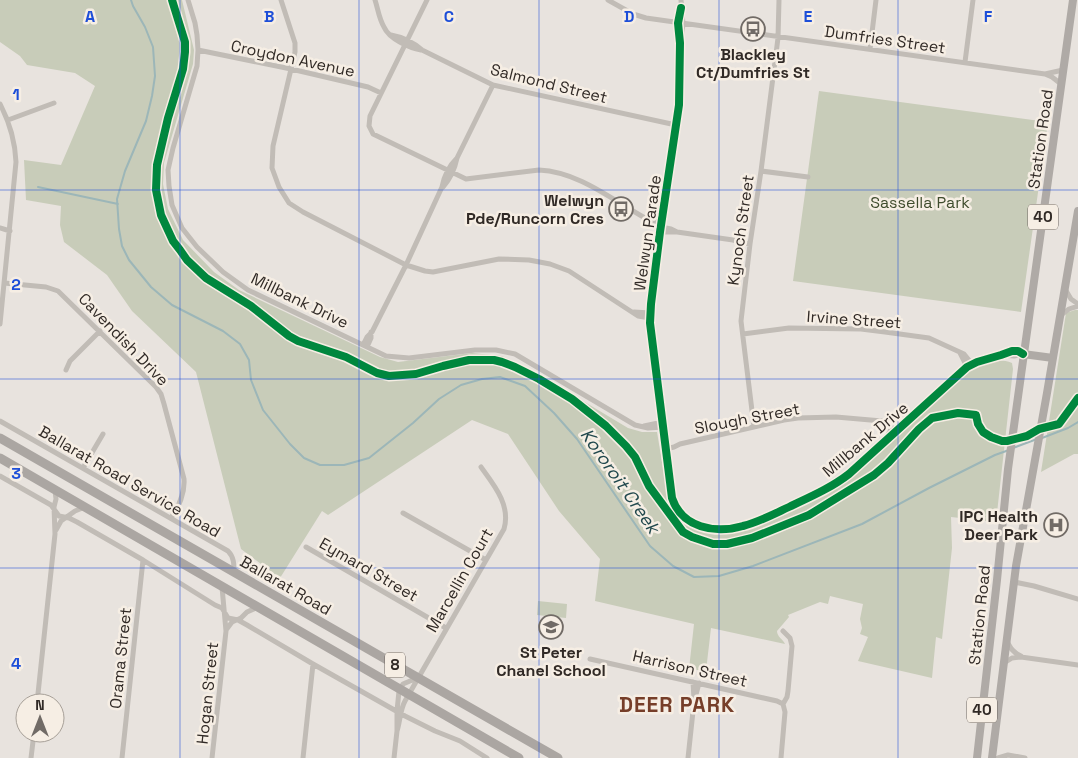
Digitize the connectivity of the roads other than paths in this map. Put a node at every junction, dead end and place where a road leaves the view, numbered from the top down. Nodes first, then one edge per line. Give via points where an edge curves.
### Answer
1 (188, 0) edge
2 (282, 0) edge
3 (375, 0) edge
4 (427, 0) edge
5 (608, 0) edge
6 (681, 0) edge
7 (778, 0) edge
8 (876, 0) edge
9 (973, 0) edge
10 (1073, 0) edge
11 (680, 24) junction
12 (778, 38) junction
13 (406, 43) junction
14 (870, 49) junction
15 (198, 50) junction
16 (965, 62) junction
17 (291, 69) junction
18 (1063, 70) junction
19 (1044, 74) junction
20 (1061, 84) junction
21 (493, 85) junction
22 (382, 93) junction
23 (54, 102) dead end
24 (0, 104) edge
25 (8, 120) junction
26 (676, 125) junction
27 (761, 171) junction
28 (450, 172) junction
29 (808, 177) dead end
30 (1078, 211) edge
31 (661, 226) junction
32 (0, 228) edge
33 (10, 232) junction
34 (750, 242) junction
35 (1078, 250) edge
36 (1071, 256) junction
37 (406, 265) junction
38 (4, 283) junction
39 (1065, 288) junction
40 (1078, 305) edge
41 (1060, 315) junction
42 (650, 316) junction
43 (0, 324) edge
44 (100, 331) junction
45 (743, 334) junction
46 (365, 346) junction
47 (1023, 354) junction
48 (1053, 358) junction
49 (969, 366) junction
50 (66, 370) dead end
51 (0, 421) edge
52 (663, 424) junction
53 (754, 427) junction
54 (894, 433) junction
55 (103, 434) dead end
56 (0, 438) edge
57 (666, 446) junction
58 (0, 458) edge
59 (481, 466) dead end
60 (83, 468) junction
61 (0, 476) edge
62 (55, 489) junction
63 (86, 507) junction
64 (54, 510) junction
65 (403, 513) dead end
66 (67, 518) junction
67 (171, 518) junction
68 (55, 534) junction
69 (306, 547) dead end
70 (143, 560) junction
71 (486, 560) junction
72 (234, 572) junction
73 (997, 580) junction
74 (1014, 582) junction
75 (222, 586) junction
76 (1078, 599) edge
77 (258, 607) junction
78 (225, 612) junction
79 (236, 620) junction
80 (446, 628) junction
81 (226, 630) junction
82 (783, 631) dead end
83 (1007, 641) junction
84 (1021, 657) junction
85 (590, 659) dead end
86 (1004, 663) junction
87 (313, 664) junction
88 (1078, 665) edge
89 (417, 678) junction
90 (696, 683) junction
91 (400, 689) junction
92 (38, 693) edge
93 (409, 694) junction
94 (462, 703) junction
95 (783, 704) junction
96 (399, 713) junction
97 (453, 719) junction
98 (33, 743) edge
99 (31, 758) edge
100 (122, 758) edge
101 (212, 758) edge
102 (303, 758) edge
103 (394, 758) edge
104 (486, 758) edge
105 (519, 758) edge
106 (558, 758) edge
107 (688, 758) edge
108 (780, 758) edge
109 (977, 758) edge
110 (992, 758) edge
111 (998, 758) edge
112 (1025, 758) edge

1 - 15 street, Millbank Drive via 196,24
2 - 17 street via 295,43
3 - 13 street, Salmond Street via 384,28 396,40
4 - 13 street
5 - 11 street, Dumfries Street via 640,17
6 - 11 street, Welwyn Parade
7 - 12 street, Kynoch Street
8 - 14 street
9 - 16 street
10 - 18 main road, Station Road / 40
11 - 12 street, Dumfries Street
11 - 26 street, Welwyn Parade via 680,95
12 - 14 street, Dumfries Street
12 - 27 street, Kynoch Street
13 - 21 street, Salmond Street
13 - 22 street
14 - 16 street, Dumfries Street
15 - 17 street, Croydon Avenue
15 - 46 street, Millbank Drive via 197,66 168,170 172,204 182,228 223,272 248,290
16 - 19 street, Dumfries Street
17 - 22 street, Croydon Avenue
17 - 37 street via 273,146 272,168 279,187 289,203 303,212
18 - 19 street, Dumfries Street
18 - 20 main road, Station Road / 40
19 - 20 street, Dumfries Street
20 - 47 main road, Station Road / 40
21 - 26 street, Salmond Street
21 - 28 street
22 - 28 street via 369,120 372,132
23 - 25 street
24 - 25 street
25 - 33 street via 16,162
26 - 31 street, Welwyn Parade
27 - 29 street
27 - 34 street, Kynoch Street
28 - 31 street via 470,180 528,171 559,172 578,179
28 - 37 street via 443,180
30 - 36 main road, Station Road / 40
31 - 34 street via 677,232
31 - 42 street, Welwyn Parade
32 - 33 street
33 - 38 street
34 - 45 street, Kynoch Street via 742,304
35 - 36 street
36 - 39 main road, Station Road / 40
37 - 42 street via 433,272 499,259 550,264 569,271 634,312
37 - 46 street
38 - 43 street
38 - 44 street, Cavendish Drive via 58,291
39 - 40 street
39 - 41 main road, Station Road / 40
40 - 41 street
41 - 48 main road, Station Road / 40
42 - 52 street, Welwyn Parade
44 - 50 street via 70,361
44 - 67 street, Cavendish Drive via 161,394 184,479 183,496
45 - 49 street, Irvine Street via 789,328 861,329 929,338 960,352
45 - 53 street, Kynoch Street
46 - 52 street, Millbank Drive via 386,356 409,358 475,350 514,354 634,425 648,428
47 - 48 main road
47 - 49 street via 1002,355
47 - 73 main road, Station Road / 40
48 - 74 main road, Station Road / 40
49 - 54 street, Millbank Drive
51 - 60 street, Ballarat Road Service Road
52 - 57 street, Millbank Drive
53 - 54 street, Slough Street via 784,420 857,418 879,421
53 - 57 street, Slough Street
54 - 57 street, Millbank Drive via 850,474 830,487 759,521 731,529 700,526 679,512 672,498
55 - 60 street
56 - 72 highway, Ballarat Road / 8
58 - 62 highway, Ballarat Road / 8
59 - 71 street, Marcellin Court via 502,499 505,510 504,529
60 - 67 street, Ballarat Road Service Road
61 - 64 street
62 - 63 highway, Ballarat Road / 8
62 - 64 street
63 - 66 street
63 - 75 highway, Ballarat Road / 8
64 - 66 street
64 - 68 street
65 - 71 street
66 - 68 street via 59,523
66 - 70 street
67 - 72 street, Ballarat Road Service Road via 228,551
68 - 92 street
69 - 80 street, Eymard Street
70 - 78 street
70 - 100 street, Orama Street
71 - 80 street, Marcellin Court
72 - 89 highway, Ballarat Road / 8
73 - 74 main road
73 - 109 main road, Station Road / 40
74 - 76 street
74 - 83 main road, Station Road / 40
75 - 77 highway, Ballarat Road / 8
75 - 78 street, Hogan Street
77 - 79 street, Hogan Street
77 - 91 highway, Ballarat Road / 8
78 - 79 street via 228,618
78 - 81 street, Hogan Street
79 - 81 street, Hogan Street
79 - 87 street
80 - 89 street, Marcellin Court
81 - 101 street, Hogan Street
82 - 95 street via 790,638 793,649 787,697
83 - 84 street via 1012,651
83 - 86 main road, Station Road / 40
84 - 86 street
84 - 88 street
85 - 90 street, Harrison Street
86 - 110 main road, Station Road / 40
87 - 96 street
87 - 102 street
89 - 91 street via 403,684
89 - 93 street, Marcellin Court
89 - 94 highway, Ballarat Road / 8
90 - 95 street, Harrison Street
90 - 107 street
91 - 93 highway, Ballarat Road / 8
91 - 96 street
93 - 96 street, Marcellin Court
93 - 97 highway, Ballarat Road / 8
94 - 97 highway
94 - 106 highway, Ballarat Road / 8
95 - 108 street
96 - 103 street
96 - 104 street via 462,742
97 - 105 highway, Ballarat Road / 8
98 - 99 street
111 - 112 street via 1008,755

